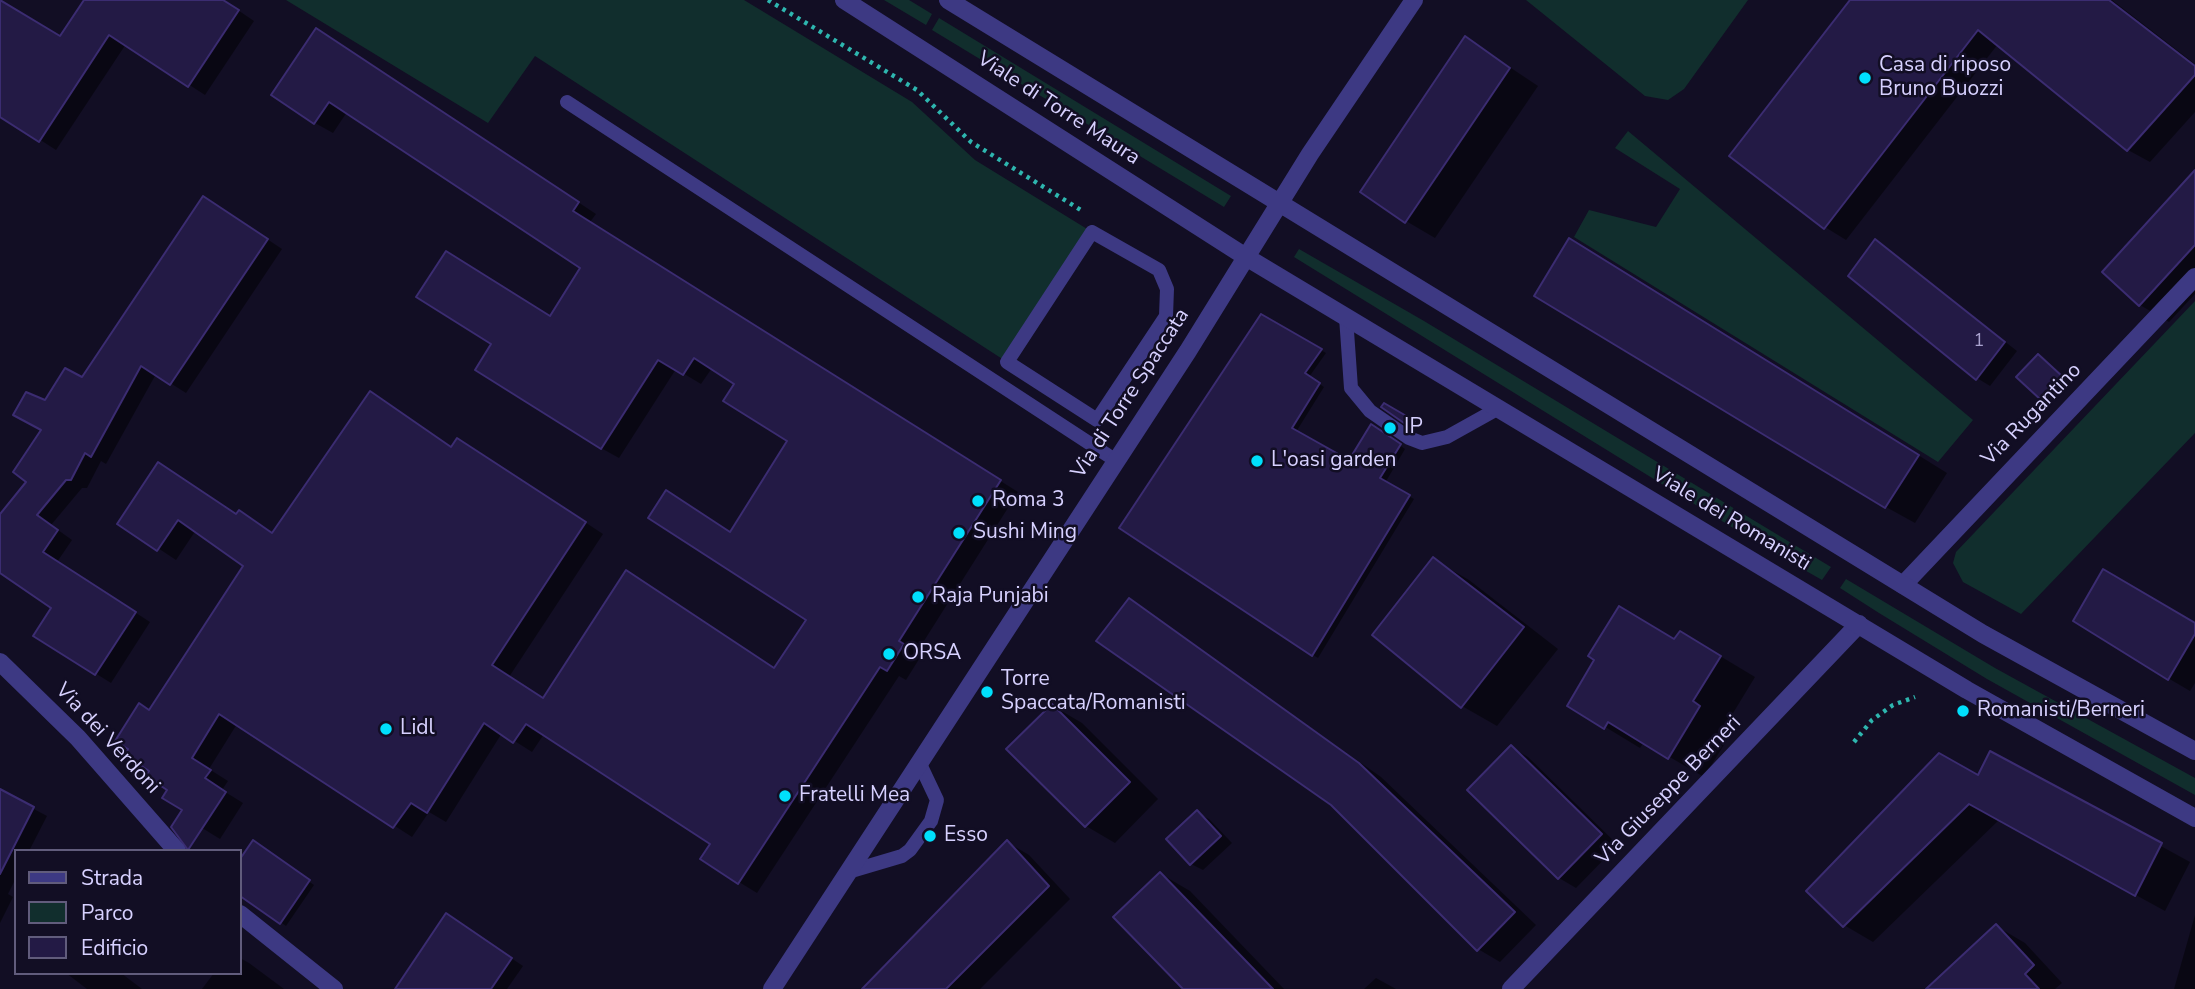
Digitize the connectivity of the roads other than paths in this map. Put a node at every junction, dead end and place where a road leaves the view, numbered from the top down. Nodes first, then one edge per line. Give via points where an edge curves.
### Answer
1 (844, 0) edge
2 (948, 0) edge
3 (1414, 0) edge
4 (567, 102) dead end
5 (1278, 203) junction
6 (1246, 257) junction
7 (2195, 276) edge
8 (1346, 317) junction
9 (1007, 362) joint
10 (1499, 408) junction
11 (1115, 460) junction
12 (1903, 585) junction
13 (1859, 624) junction
14 (0, 662) edge
15 (2195, 751) edge
16 (919, 762) junction
17 (2195, 818) edge
18 (175, 849) edge
19 (848, 872) junction
20 (242, 916) edge
21 (334, 989) edge
22 (772, 989) edge
23 (1511, 989) edge

1 - 6 street, Viale di Torre Maura
2 - 5 street, Viale di Torre Maura
3 - 5 street, Via di Torre Spaccata
4 - 11 lane
5 - 6 street, Via di Torre Spaccata
5 - 12 street, Viale dei Romanisti
6 - 8 street, Viale dei Romanisti
6 - 11 street, Via di Torre Spaccata
7 - 12 street, Via Rugantino
8 - 10 street, Viale dei Romanisti
8 - 10 lane via 1351,388 1370,411 1409,438 1422,443 1447,437
9 - 9 lane via 1097,420 1166,316 1167,289 1159,270 1092,232
10 - 13 street, Viale dei Romanisti
11 - 16 street, Via di Torre Spaccata
12 - 15 street, Viale dei Romanisti via 2012,651
13 - 17 street, Viale dei Romanisti via 2011,716
13 - 23 street, Via Giuseppe Berneri
14 - 18 street, Via dei Verdoni via 78,738
16 - 19 street, Via di Torre Spaccata
16 - 19 lane via 937,800 931,821 902,856
19 - 22 street, Via di Torre Spaccata
20 - 21 street

